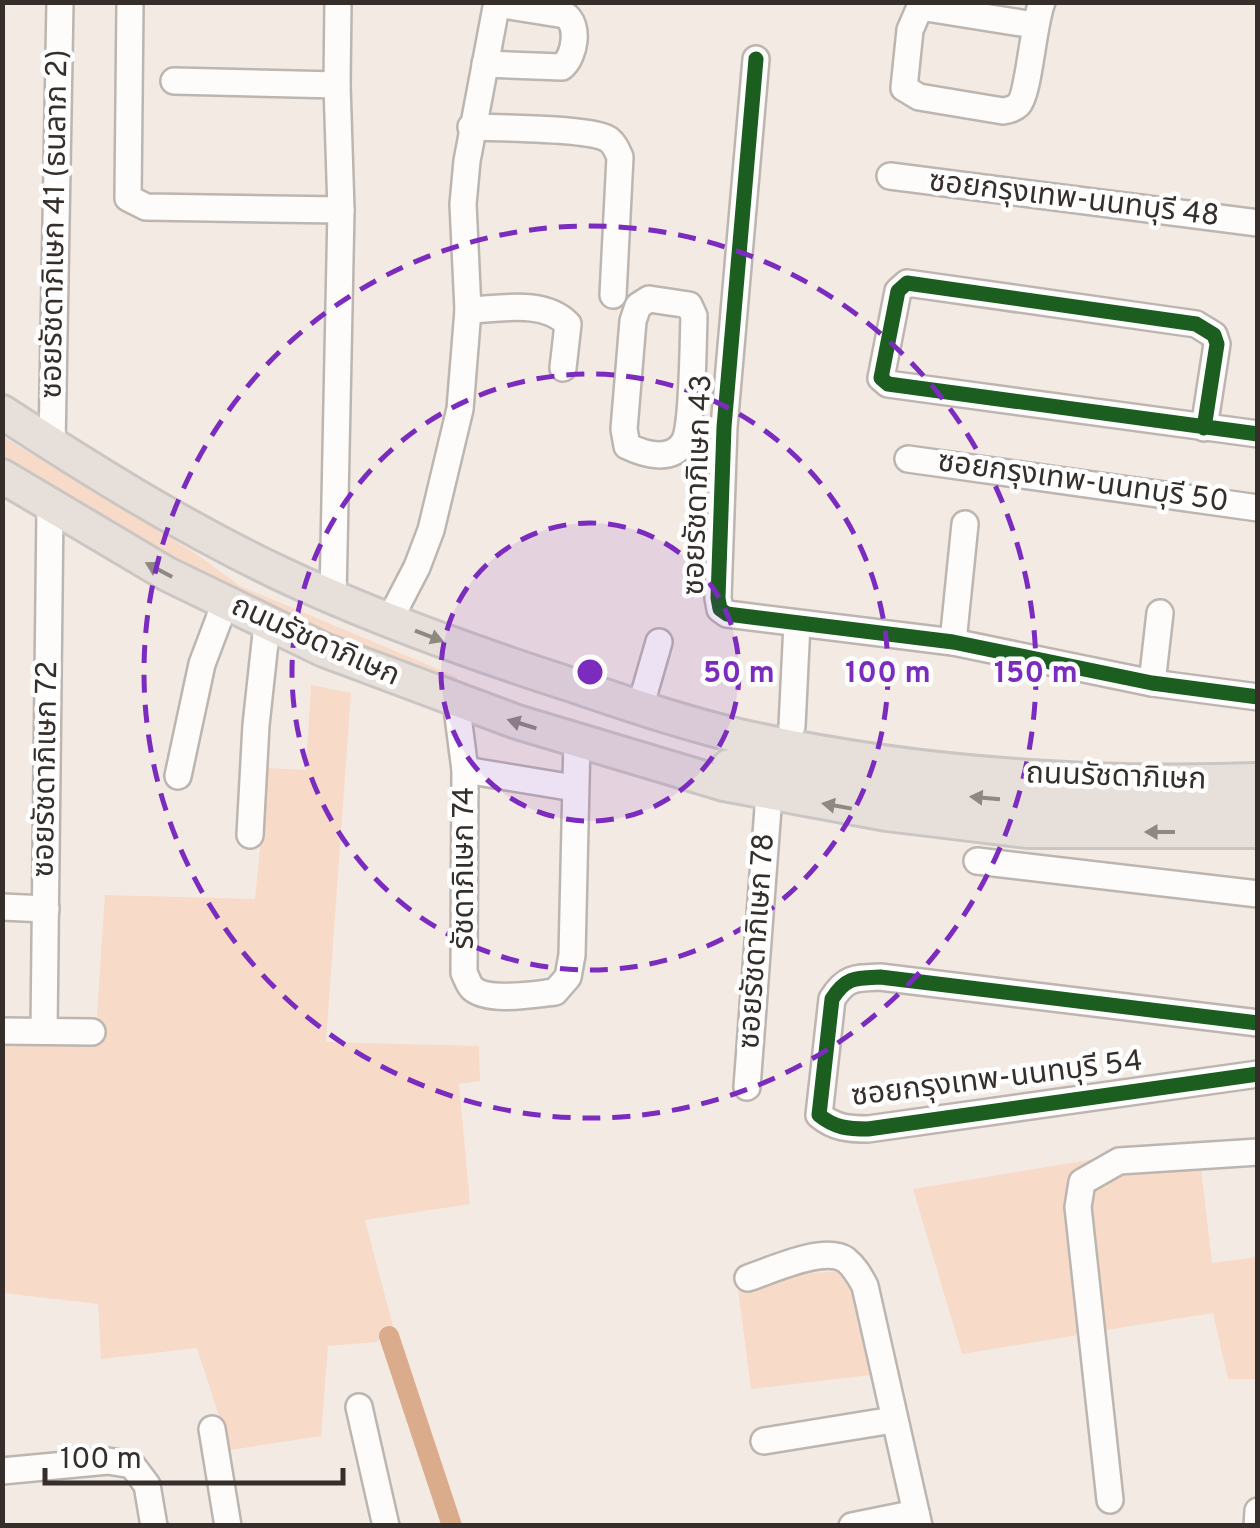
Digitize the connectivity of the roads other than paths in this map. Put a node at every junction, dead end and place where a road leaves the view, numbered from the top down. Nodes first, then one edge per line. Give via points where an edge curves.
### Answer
1 (60, 2) edge
2 (130, 2) edge
3 (338, 2) edge
4 (497, 3) edge
5 (1038, 14) edge
6 (756, 58) dead end
7 (485, 64) junction
8 (174, 80) dead end
9 (337, 85) junction
10 (471, 127) junction
11 (890, 176) dead end
12 (341, 210) junction
13 (1258, 223) edge
14 (614, 295) dead end
15 (468, 310) junction
16 (563, 368) dead end
17 (2, 412) edge
18 (688, 424) junction
19 (724, 427) junction
20 (1204, 428) junction
21 (1258, 434) edge
22 (52, 445) junction
23 (908, 458) dead end
24 (2, 476) edge
25 (50, 507) junction
26 (1258, 508) edge
27 (965, 524) dead end
28 (333, 597) junction
29 (225, 604) junction
30 (1160, 612) dead end
31 (389, 620) junction
32 (267, 624) junction
33 (797, 624) junction
34 (659, 642) dead end
35 (952, 642) junction
36 (565, 683) junction
37 (1152, 683) junction
38 (644, 694) junction
39 (1257, 695) edge
40 (456, 701) junction
41 (792, 726) junction
42 (577, 740) junction
43 (1258, 758) edge
44 (650, 760) junction
45 (465, 770) junction
46 (178, 776) dead end
47 (908, 778) junction
48 (1258, 780) edge
49 (574, 788) junction
50 (769, 794) junction
51 (1258, 804) edge
52 (1258, 831) edge
53 (250, 835) dead end
54 (976, 861) dead end
55 (1258, 894) edge
56 (2, 907) edge
57 (46, 909) junction
58 (1258, 1023) edge
59 (2, 1031) edge
60 (44, 1031) junction
61 (92, 1032) dead end
62 (1258, 1074) edge
63 (747, 1087) dead end
64 (1258, 1152) edge
65 (748, 1278) dead end
66 (359, 1407) dead end
67 (893, 1420) junction
68 (212, 1429) dead end
69 (764, 1441) dead end
70 (2, 1471) edge
71 (1110, 1500) dead end
72 (1258, 1511) edge
73 (918, 1519) edge
74 (154, 1526) edge
75 (228, 1526) edge
76 (386, 1526) edge
77 (852, 1526) edge
78 (1257, 1526) edge

1 - 22 street, ซอยรัชดาภิเษก 41 (ธนลาภ 2)
2 - 12 street via 126,190 132,201 146,207
3 - 9 street
4 - 7 street
4 - 7 street via 572,19 571,54 562,68
5 - 5 street via 1024,96 1015,108 919,97 904,88 910,30 920,7
6 - 19 street, ซอยรัชดาภิเษก 43
7 - 10 street
8 - 9 street
9 - 12 street
10 - 14 street via 587,134 614,145 620,157
10 - 15 street via 463,204
11 - 13 street, ซอยกรุงเทพ-นนทบุรี 48
12 - 28 street
15 - 16 street via 557,313 568,324
15 - 31 street via 460,410 436,512
17 - 22 main road, ถนนรัชดาภิเษก
18 - 18 street via 684,443 668,455 627,446 633,320 649,299 689,305 694,316
18 - 19 street
19 - 33 street, ซอยรัชดาภิเษก 43 via 720,608
20 - 20 street via 1217,344 1196,324 907,283 898,290 881,378 888,384
20 - 21 street
22 - 28 main road, ถนนรัชดาภิเษก via 217,542
23 - 26 street, ซอยกรุงเทพ-นนทบุรี 50
24 - 25 main road, ถนนรัชดาภิเษก
29 -> 25 main road, ถนนรัชดาภิเษก
25 - 57 street, ซอยรัชดาภิเษก 72
27 - 35 street
28 - 31 main road, ถนนรัชดาภิเษก
29 - 32 main road, ถนนรัชดาภิเษก
29 - 46 street via 202,664
30 - 37 street
31 -> 36 main road, ถนนรัชดาภิเษก
32 - 40 main road, ถนนรัชดาภิเษก
32 - 53 street
33 - 35 street, ซอยรัชดาภิเษก 43
33 - 41 street
34 - 38 street
35 - 37 street, ซอยรัชดาภิเษก 43
36 - 38 main road, ถนนรัชดาภิเษก
36 - 47 main road, ถนนรัชดาภิเษก via 660,715
37 - 39 street, ซอยรัชดาภิเษก 43
38 - 41 main road, ถนนรัชดาภิเษก
42 -> 40 main road, ถนนรัชดาภิเษก
40 - 45 street, รัชดาภิเษก 74
41 - 43 main road, ถนนรัชดาภิเษก via 1017,755
42 - 44 main road, ถนนรัชดาภิเษก
42 - 49 street
44 - 47 main road, ถนนรัชดาภิเษก
44 - 50 main road, ถนนรัชดาภิเษก
45 - 49 street
45 - 49 street, รัชดาภิเษก 74 via 464,973 485,994 555,992 568,976
47 - 48 main road, ถนนรัชดาภิเษก
51 -> 47 main road, ถนนรัชดาภิเษก via 1087,804
52 -> 50 main road, ถนนรัชดาภิเษก via 1028,831
50 - 63 street, ซอยรัชดาภิเษก 78
54 - 55 street
56 - 57 street
57 - 60 street, ซอยรัชดาภิเษก 72
58 - 62 street, ซอยกรุงเทพ-นนทบุรี 54 via 856,978 832,999 819,1115 845,1129 868,1129
59 - 60 street
60 - 61 street
64 - 71 street via 1120,1161 1082,1182 1078,1207
65 - 67 street via 824,1254 844,1258 864,1286
66 - 76 street
67 - 69 street
67 - 73 street
68 - 75 street
70 - 74 street via 108,1461 132,1465 147,1485
72 - 78 street
73 - 77 street

